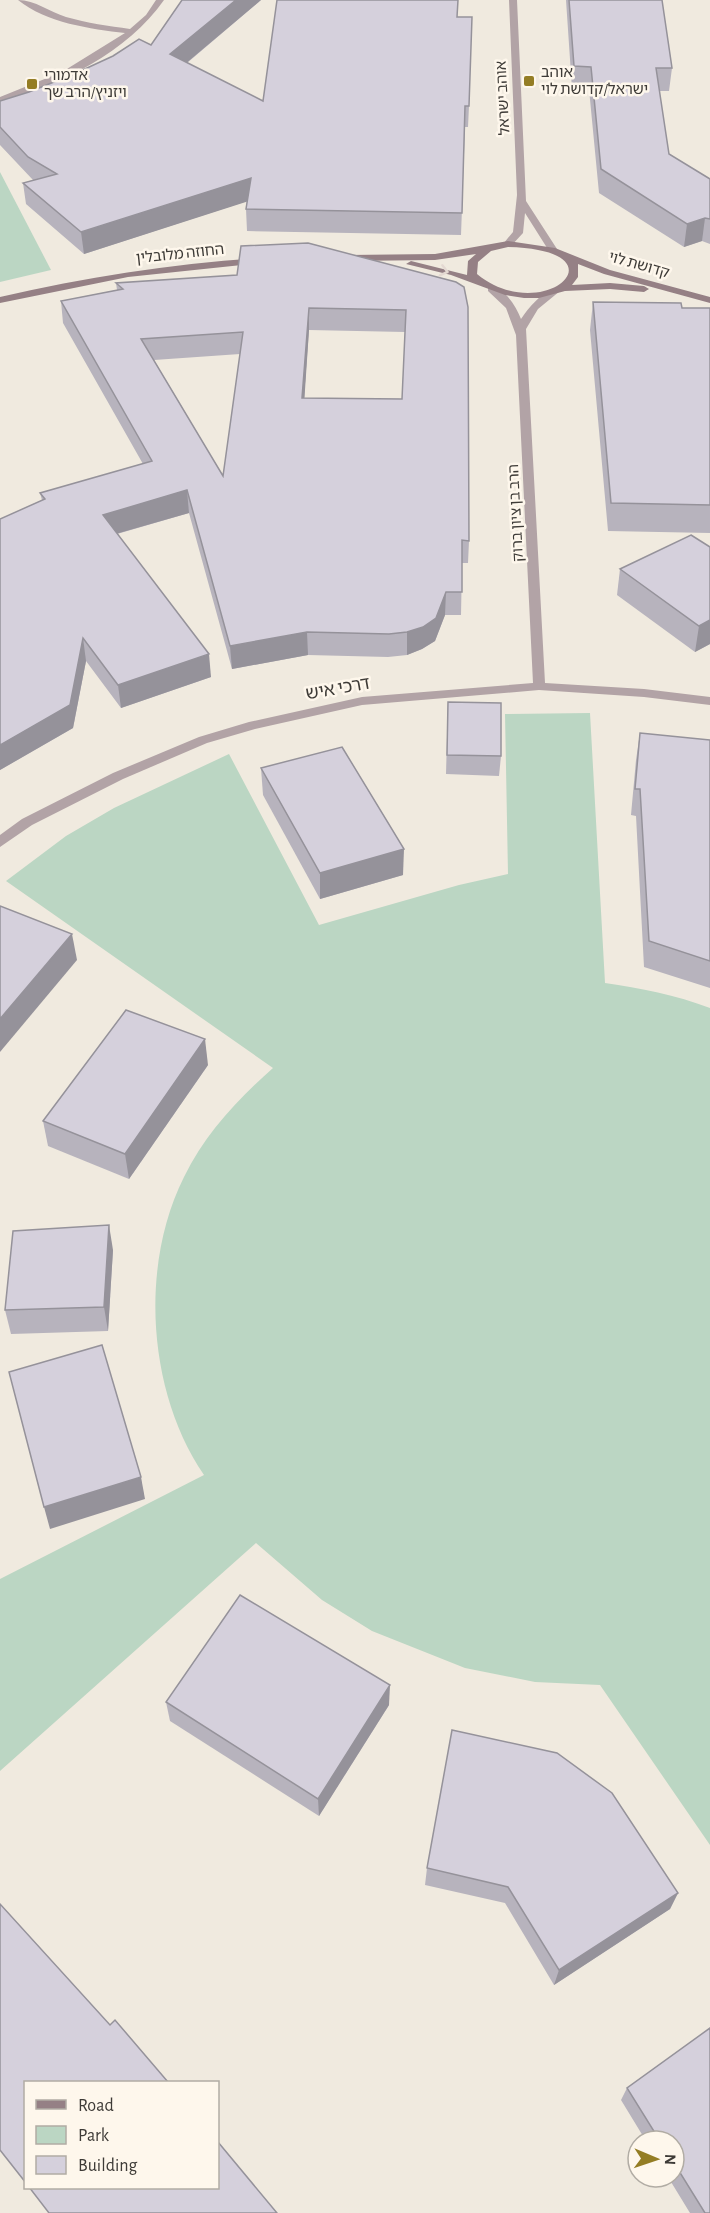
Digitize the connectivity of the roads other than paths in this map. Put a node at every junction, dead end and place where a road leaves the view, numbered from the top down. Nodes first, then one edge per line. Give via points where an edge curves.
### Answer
1 (22, 0) edge
2 (160, 0) edge
3 (513, 0) edge
4 (133, 32) junction
5 (0, 100) edge
6 (522, 195) junction
7 (508, 244) junction
8 (488, 249) junction
9 (552, 249) junction
10 (567, 257) junction
11 (341, 258) edge
12 (366, 259) junction
13 (273, 260) edge
14 (478, 282) junction
15 (491, 289) junction
16 (558, 289) junction
17 (707, 299) edge
18 (0, 300) edge
19 (522, 339) junction
20 (539, 686) junction
21 (710, 701) edge
22 (0, 842) edge

1 - 4 street via 65,20
2 - 4 street
3 - 6 street, אוהב ישראל
4 - 5 street via 76,68
6 - 7 street, אוהב ישראל via 518,233
6 - 9 street, אוהב ישראל via 533,222
7 - 8 street, קדושת לוי
7 - 9 street, קדושת לוי
8 - 12 street via 435,257
8 - 14 street via 473,261 472,275
9 - 10 street, קדושת לוי
10 - 16 street via 575,270 574,276
10 - 17 street, קדושת לוי
11 - 12 street
12 -> 14 street via 433,268
13 - 18 street, החוזה מלובלין via 152,271
14 - 15 street, קדושת לוי
15 - 16 street, קדושת לוי via 523,295
15 - 19 street, הרב בן ציון ברוק via 511,306
16 - 17 street, קדושת לוי via 618,287
16 - 19 street, הרב בן ציון ברוק via 527,315 521,329
19 - 20 street, הרב בן ציון ברוק
20 - 21 street, דרכי איש
20 - 22 street, דרכי איש via 362,701 253,725 202,740 118,776 27,822

